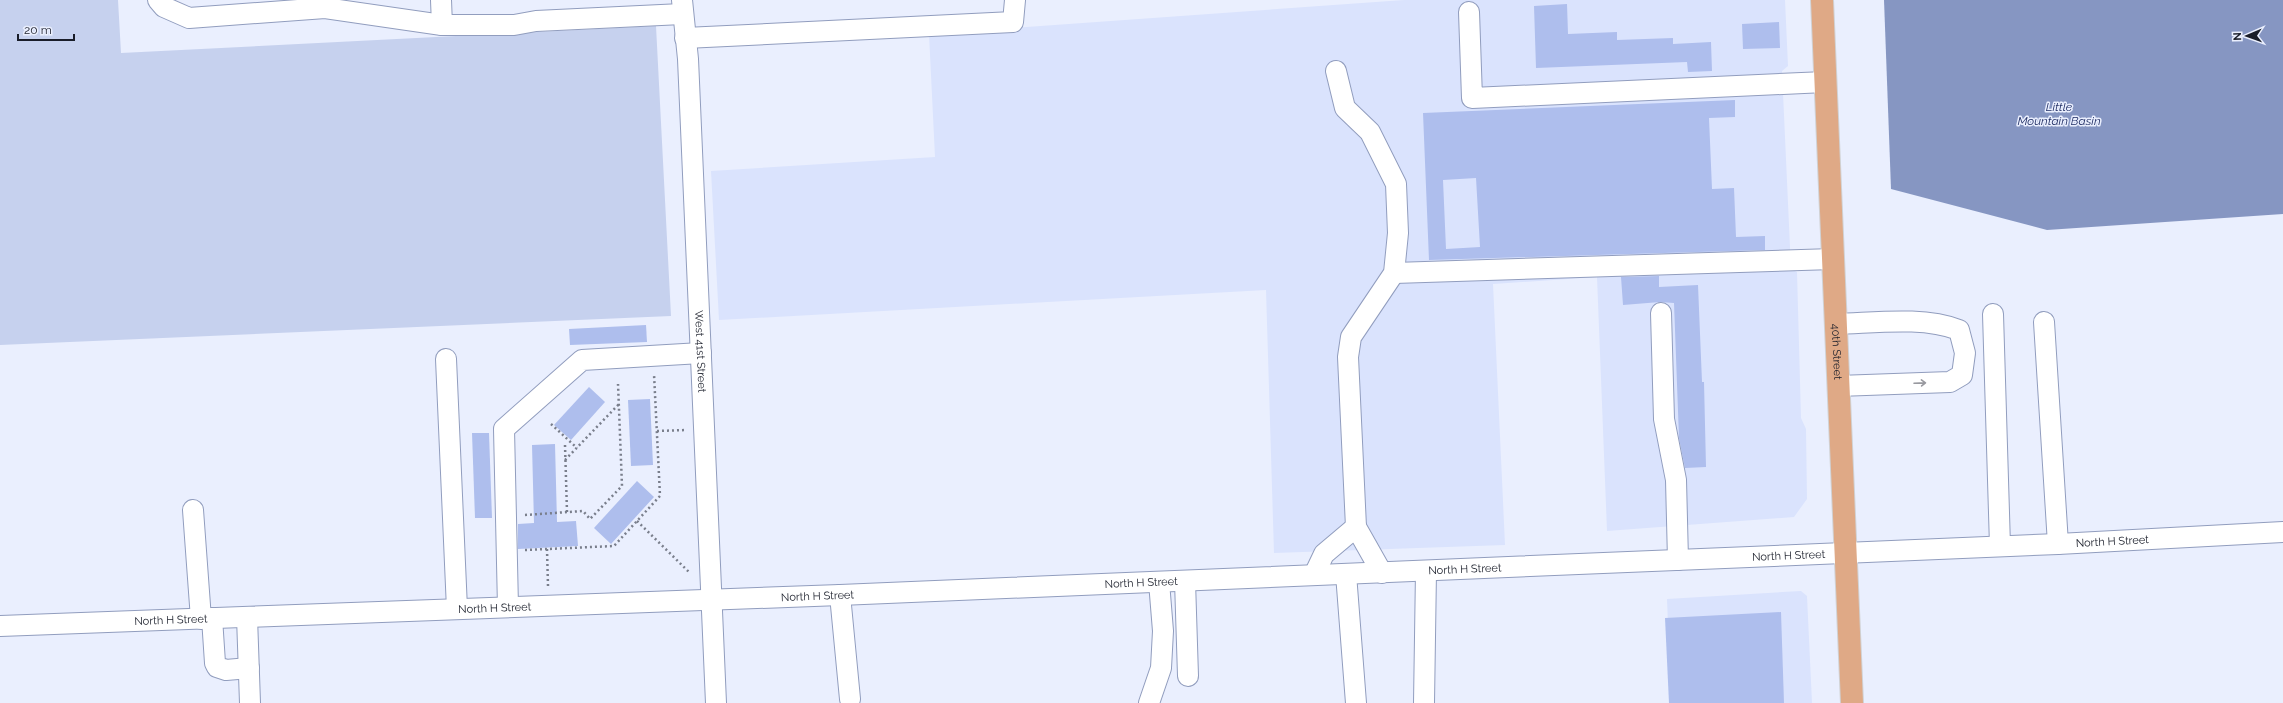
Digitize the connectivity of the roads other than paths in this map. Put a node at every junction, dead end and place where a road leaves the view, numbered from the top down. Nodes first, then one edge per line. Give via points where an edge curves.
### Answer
1 (158, 0) edge
2 (441, 0) edge
3 (1016, 0) edge
4 (1822, 0) edge
5 (682, 7) edge
6 (1469, 12) dead end
7 (442, 26) junction
8 (685, 38) junction
9 (1336, 71) dead end
10 (1825, 82) junction
11 (1833, 259) junction
12 (1394, 273) junction
13 (1661, 313) dead end
14 (1993, 314) dead end
15 (2044, 322) dead end
16 (1836, 324) junction
17 (701, 353) junction
18 (446, 359) dead end
19 (1838, 386) junction
20 (193, 510) dead end
21 (1356, 527) junction
22 (2283, 532) edge
23 (2058, 544) junction
24 (2000, 546) junction
25 (1845, 553) junction
26 (1678, 560) junction
27 (1426, 571) junction
28 (1382, 572) junction
29 (1346, 574) junction
30 (1314, 575) junction
31 (1185, 581) junction
32 (1159, 582) junction
33 (840, 595) junction
34 (712, 600) junction
35 (508, 608) junction
36 (457, 609) junction
37 (247, 617) junction
38 (207, 618) junction
39 (0, 626) edge
40 (249, 668) junction
41 (1188, 676) dead end
42 (850, 699) dead end
43 (250, 703) edge
44 (716, 703) edge
45 (1149, 703) edge
46 (1356, 703) edge
47 (1424, 703) edge
48 (1852, 703) edge

1 - 7 street via 164,7 189,18 325,8
2 - 7 street
3 - 8 street via 1013,22
4 - 10 main road, 40th Street
5 - 7 street via 514,25
5 - 8 street, West 41st Street
6 - 10 street via 1472,98
8 - 17 street, West 41st Street
9 - 12 street via 1345,108 1370,132 1396,184 1398,233
10 - 11 main road, 40th Street
11 - 12 street
11 - 16 main road, 40th Street
12 - 21 street via 1351,337 1348,357
13 - 26 street via 1664,420 1676,480
14 - 24 street
15 - 23 street
16 - 19 main road, 40th Street
19 -> 16 street via 1950,382 1962,375 1965,353 1959,330 1943,324
17 - 34 street, West 41st Street
17 - 35 street via 582,360 504,429
18 - 36 street
19 - 25 main road, 40th Street
20 - 38 street
21 - 28 street
21 - 30 street via 1324,554
22 - 23 street, North H Street
23 - 24 street, North H Street
24 - 25 street, North H Street
25 - 26 street, North H Street
25 - 48 main road, 40th Street
26 - 27 street, North H Street
27 - 28 street, North H Street
27 - 47 street
28 - 29 street, North H Street
29 - 30 street, North H Street
29 - 46 street
30 - 31 street, North H Street
31 - 32 street, North H Street
31 - 41 street
32 - 33 street, North H Street
32 - 45 street via 1163,631 1161,668
33 - 34 street, North H Street
33 - 42 street
34 - 35 street, North H Street
34 - 44 street, West 41st Street
35 - 36 street, North H Street
36 - 37 street, North H Street
37 - 38 street, North H Street
37 - 40 street
38 - 39 street, North H Street
38 - 40 street via 217,667 226,670
40 - 43 street

